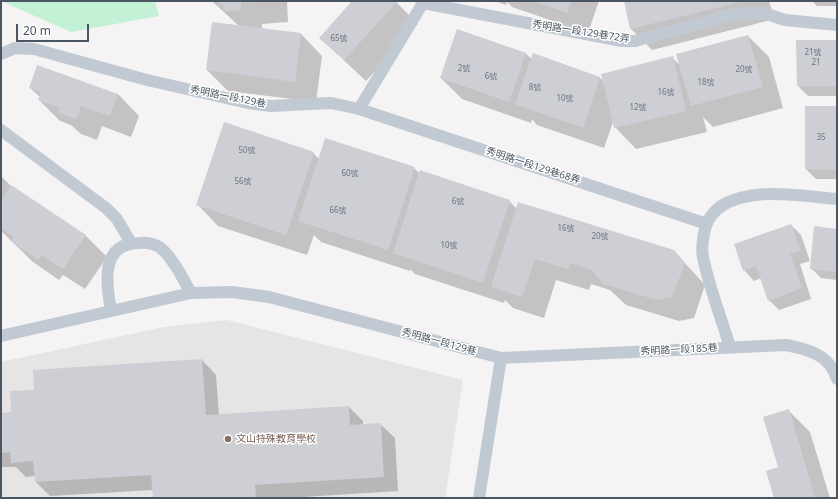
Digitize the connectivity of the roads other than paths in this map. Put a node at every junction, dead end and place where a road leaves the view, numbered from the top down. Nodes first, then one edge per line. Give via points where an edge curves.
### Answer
1 (422, 2) edge
2 (837, 25) edge
3 (1, 54) edge
4 (359, 109) junction
5 (1, 130) edge
6 (837, 200) edge
7 (707, 224) junction
8 (131, 243) junction
9 (190, 293) junction
10 (111, 310) junction
11 (1, 336) edge
12 (730, 347) junction
13 (501, 358) junction
14 (837, 378) edge
15 (479, 498) edge

1 - 2 lane, 秀明路一段129巷72弄 via 622,41 635,41 734,14 764,13 785,20
1 - 4 lane
3 - 4 lane, 秀明路一段129巷 via 15,48 34,49 147,80 248,103 271,106 331,103
4 - 7 lane, 秀明路一段129巷68弄
5 - 8 lane via 106,208
6 - 7 lane, 秀明路一段185巷 via 772,194 743,196 727,202 715,212
7 - 12 lane, 秀明路一段185巷 via 703,239 703,255
8 - 9 lane via 148,242 163,250
8 - 10 lane via 117,250 109,262 106,282
9 - 10 lane, 秀明路一段129巷
9 - 13 lane, 秀明路一段129巷 via 232,292 269,297
10 - 11 lane, 秀明路一段129巷
12 - 13 lane, 秀明路一段185巷
12 - 14 lane via 786,345 808,350 824,358
13 - 15 lane

